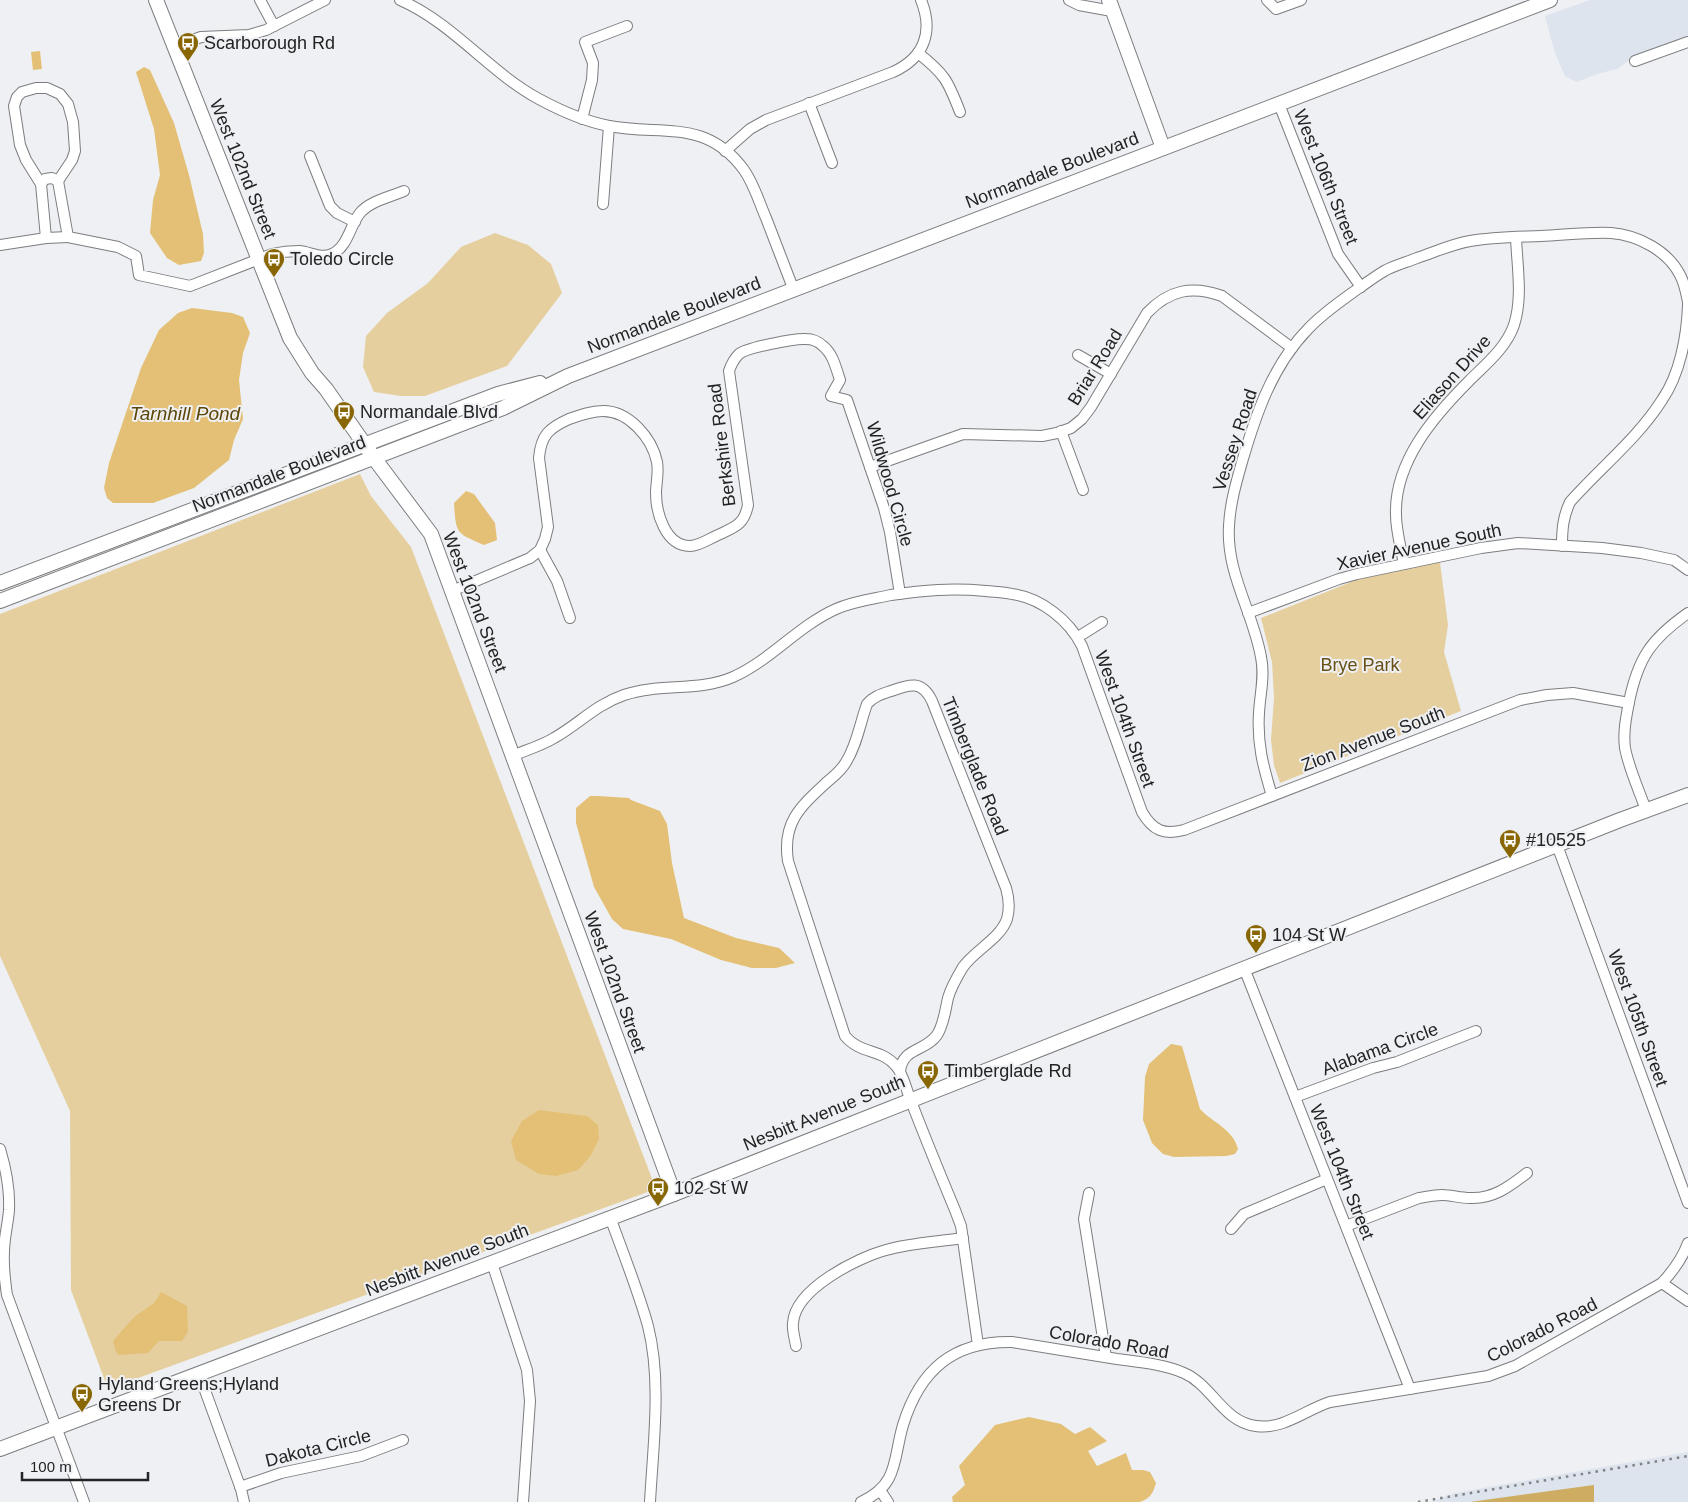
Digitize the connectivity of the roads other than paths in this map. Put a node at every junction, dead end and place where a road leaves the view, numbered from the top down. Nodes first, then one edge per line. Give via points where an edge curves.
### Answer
1 (156, 0) edge
2 (260, 0) edge
3 (325, 0) edge
4 (400, 0) edge
5 (921, 0) edge
6 (1069, 0) edge
7 (1267, 0) edge
8 (1301, 0) edge
9 (1550, 0) edge
10 (1110, 6) edge
11 (274, 26) junction
12 (627, 26) dead end
13 (1688, 42) edge
14 (174, 47) junction
15 (918, 53) junction
16 (1635, 62) dead end
17 (809, 103) junction
18 (1279, 104) junction
19 (960, 112) dead end
20 (582, 119) junction
21 (610, 126) junction
22 (1163, 148) junction
23 (725, 151) junction
24 (310, 156) dead end
25 (832, 163) dead end
26 (58, 181) junction
27 (41, 184) junction
28 (404, 191) dead end
29 (603, 204) dead end
30 (354, 222) junction
31 (68, 237) junction
32 (1516, 237) junction
33 (46, 238) junction
34 (0, 245) edge
35 (259, 259) junction
36 (1361, 287) junction
37 (793, 288) junction
38 (1688, 304) edge
39 (1292, 348) junction
40 (1078, 354) dead end
41 (1111, 374) junction
42 (568, 376) junction
43 (831, 396) joint
44 (1062, 431) junction
45 (364, 444) junction
46 (374, 458) junction
47 (870, 466) junction
48 (1082, 490) dead end
49 (1562, 546) junction
50 (540, 550) junction
51 (1404, 564) junction
52 (1688, 570) edge
53 (0, 583) edge
54 (452, 591) junction
55 (900, 594) junction
56 (0, 601) edge
57 (1248, 613) junction
58 (1688, 613) edge
59 (570, 618) dead end
60 (1102, 622) dead end
61 (1078, 638) junction
62 (1629, 703) junction
63 (512, 756) junction
64 (1688, 795) edge
65 (1272, 796) junction
66 (1646, 810) junction
67 (1142, 812) joint
68 (1557, 844) junction
69 (1244, 968) junction
70 (1476, 1031) dead end
71 (900, 1071) junction
72 (908, 1095) junction
73 (1295, 1097) junction
74 (0, 1149) edge
75 (1526, 1173) dead end
76 (1327, 1179) junction
77 (1089, 1193) dead end
78 (674, 1194) junction
79 (1688, 1203) edge
80 (610, 1217) junction
81 (1346, 1226) junction
82 (1230, 1229) dead end
83 (3, 1232) edge
84 (963, 1238) junction
85 (1688, 1243) edge
86 (492, 1263) junction
87 (1662, 1283) junction
88 (1688, 1301) edge
89 (978, 1345) junction
90 (796, 1346) dead end
91 (1106, 1357) junction
92 (199, 1374) junction
93 (1410, 1389) junction
94 (1250, 1425) junction
95 (56, 1428) junction
96 (1247, 1436) dead end
97 (403, 1440) dead end
98 (0, 1449) edge
99 (240, 1486) junction
100 (880, 1490) junction
101 (84, 1502) edge
102 (244, 1502) edge
103 (523, 1502) edge
104 (650, 1502) edge
105 (861, 1502) edge
106 (888, 1502) edge

1 - 14 street, West 102nd Street
2 - 11 street
3 - 11 street
4 - 20 street via 430,16 536,97
5 - 15 street via 927,16 927,29
6 - 10 street via 1079,6
7 - 8 street via 1276,9
9 - 18 street, Normandale Boulevard
10 - 22 street
11 - 14 street via 250,35 202,37
12 - 20 street via 585,42 593,63
13 - 16 street
14 - 35 street, West 102nd Street
15 - 17 street via 902,68
15 - 19 street via 945,77
17 - 23 street via 750,129
17 - 25 street
18 - 22 street, Normandale Boulevard
18 - 36 street, West 106th Street via 1338,254
20 - 21 street
21 - 23 street via 682,131 700,136
21 - 29 street
22 - 37 street, Normandale Boulevard
23 - 37 street via 744,171 754,188
24 - 30 street via 330,206
26 - 27 street via 45,179
26 - 27 street via 75,151 68,104 60,94 47,88 36,88 17,96 14,106 20,145
26 - 31 street
27 - 33 street
28 - 30 street via 367,206
30 - 35 street via 338,251 322,256 286,251
31 - 33 street
31 - 35 street via 118,247 136,256 139,275 190,286
32 - 36 street, Vessey Road via 1451,246 1386,270
32 - 38 street, Vessey Road via 1595,233 1631,237 1648,244 1673,264 1686,289
32 - 51 street, Eliason Drive via 1518,309 1505,343 1429,424 1402,476 1396,514
33 - 34 street
35 - 45 street, West 102nd Street via 300,356
36 - 39 street, Vessey Road via 1322,316
37 - 42 street, Normandale Boulevard
38 - 49 street, Vessey Road via 1679,364 1664,399 1570,502 1564,513
39 - 41 street, Briar Road via 1222,296 1209,291 1182,291 1157,303 1147,314
39 - 57 street, Vessey Road via 1262,400 1252,426 1230,510 1228,530 1232,569
40 - 41 street
41 - 44 street, Briar Road via 1082,419
42 - 45 street, Normandale Boulevard via 498,394
42 - 46 street, Normandale Boulevard via 503,408
43 - 47 street, Wildwood Circle via 847,400
43 - 50 street, Berkshire Road via 840,380 830,354 815,340 796,339 739,354 729,371 748,498 747,513 738,525 690,546 674,540 662,521 657,507 656,461 647,440 630,420 604,411 590,412 551,428 544,436 539,458 548,527
44 - 47 street, Briar Road via 1042,436 963,434
44 - 48 street
45 - 46 street, West 102nd Street
45 - 53 street, Normandale Boulevard
46 - 54 street, West 102nd Street via 431,534
46 - 56 street, Normandale Boulevard
47 - 55 street, Wildwood Circle via 890,532
49 - 51 street, Xavier Avenue South via 1499,545
49 - 52 street, Xavier Avenue South via 1663,557
50 - 54 street via 530,558
50 - 59 street via 557,581
51 - 57 street, Xavier Avenue South via 1338,579
54 - 63 street, West 102nd Street
55 - 61 street, West 104th Street via 940,589 1013,594 1049,609
55 - 63 street, West 104th Street via 837,608 730,679 646,690 607,701 555,738
57 - 65 street, Vessey Road via 1262,661 1259,748
58 - 62 street via 1649,648 1633,683
60 - 61 street, West 104th Street
61 - 67 street, West 104th Street
62 - 65 street, Zion Avenue South via 1573,693 1520,700
62 - 66 street via 1624,733 1626,748
63 - 78 street, West 102nd Street
64 - 66 street, Nesbitt Avenue South
65 - 67 street, Zion Avenue South via 1174,832 1154,828
66 - 68 street, Nesbitt Avenue South
68 - 69 street, Nesbitt Avenue South
68 - 79 street, West 105th Street
69 - 72 street, Nesbitt Avenue South
69 - 73 street, West 104th Street
70 - 73 street, Alabama Circle
71 - 71 street, Timberglade Road via 886,1057 859,1048 845,1036 786,848 790,825 796,814 846,762 867,704 879,695 916,685 929,694 932,701 1006,888 1009,908 1002,928 965,965 956,980 937,1036 905,1057
71 - 72 street
72 - 78 street, Nesbitt Avenue South
72 - 84 street via 956,1210
73 - 76 street, West 104th Street
74 - 83 street via 9,1190 9,1211
75 - 81 street via 1498,1194 1470,1198 1443,1195 1418,1198
76 - 81 street, West 104th Street
76 - 82 street via 1244,1214
77 - 91 street via 1084,1219
78 - 80 street, Nesbitt Avenue South
80 - 86 street, Nesbitt Avenue South
80 - 104 street via 648,1326 652,1351 656,1400
81 - 93 street, West 104th Street
83 - 95 street via 7,1295
84 - 89 street
84 - 90 street via 885,1250 815,1286 795,1313 792,1324
85 - 87 street via 1676,1269
86 - 92 street, Nesbitt Avenue South
86 - 103 street via 528,1370 530,1402
87 - 88 street
87 - 93 street, Colorado Road via 1502,1372
89 - 91 street, Colorado Road via 1012,1342
89 - 100 street, Colorado Road via 944,1360 920,1386 903,1424 894,1468
91 - 94 street, Colorado Road via 1185,1373 1198,1380 1228,1414
92 - 95 street, Nesbitt Avenue South
92 - 99 street
93 - 94 street, Colorado Road via 1315,1406 1284,1423
94 - 96 street
95 - 98 street, Nesbitt Avenue South
95 - 101 street
97 - 99 street, Dakota Circle via 361,1456 281,1473
99 - 102 street
100 - 105 street, Colorado Road
100 - 106 street

